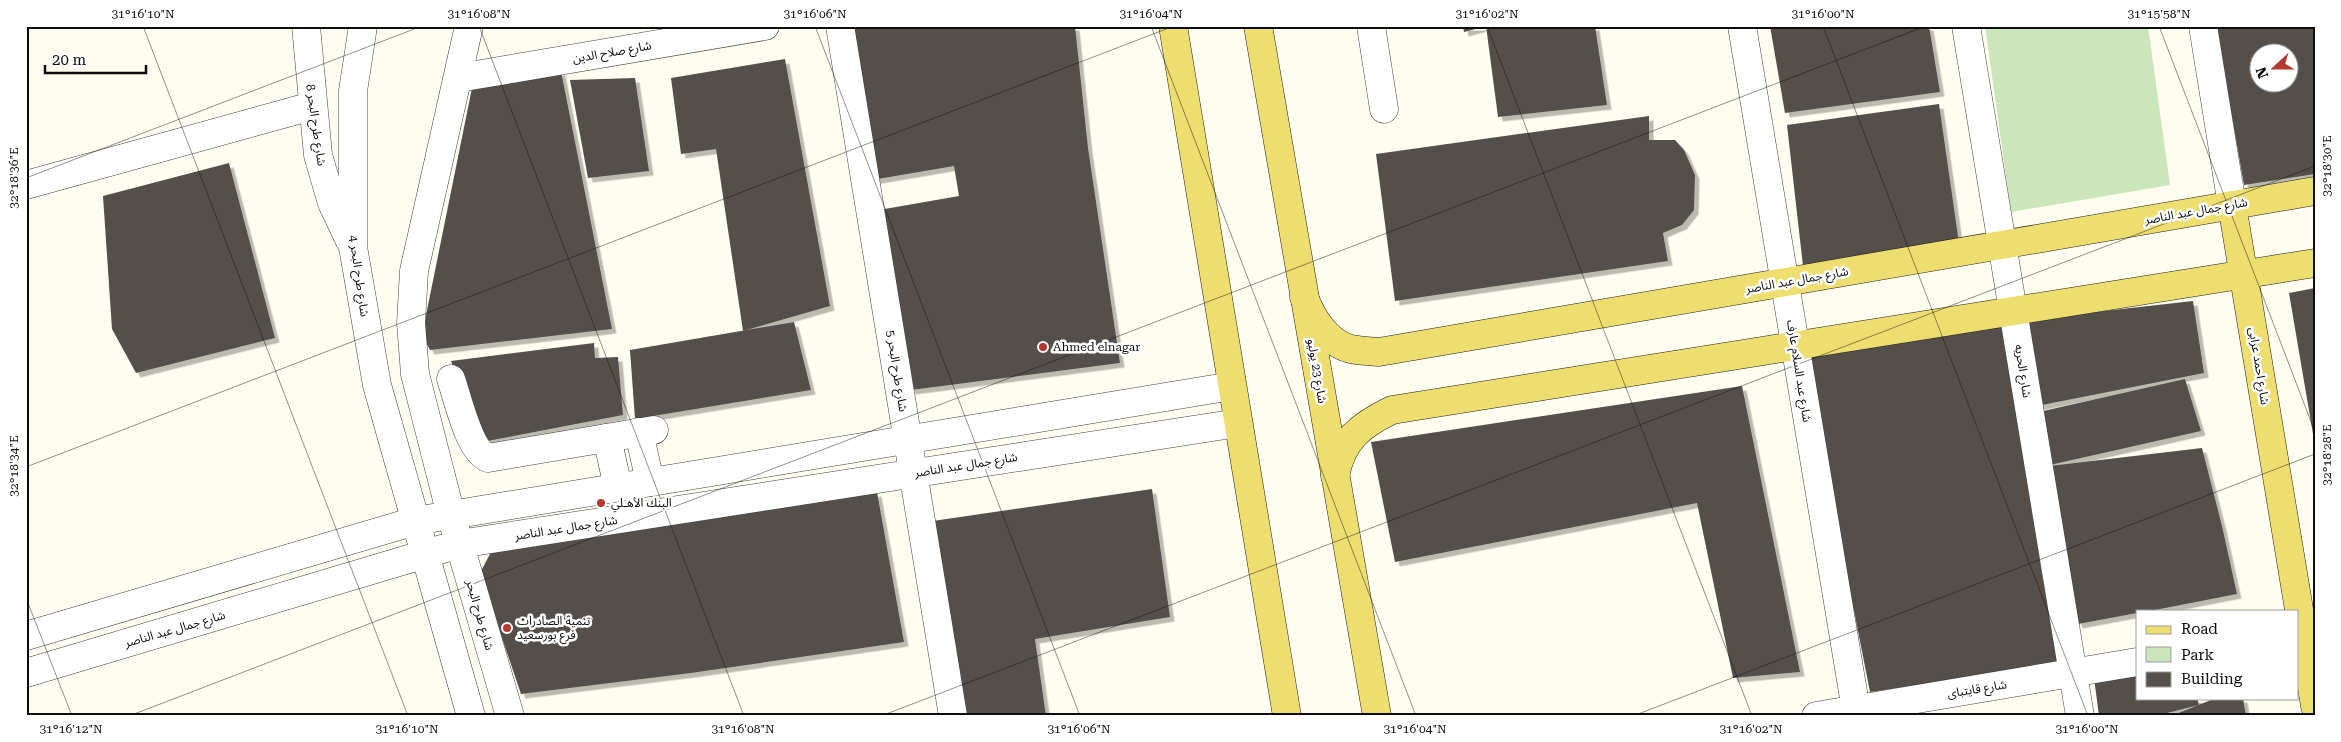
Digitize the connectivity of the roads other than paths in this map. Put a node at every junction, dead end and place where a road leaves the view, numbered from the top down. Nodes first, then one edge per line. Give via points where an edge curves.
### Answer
1 (306, 26) edge
2 (363, 26) edge
3 (469, 26) edge
4 (766, 26) edge
5 (840, 26) edge
6 (1173, 26) edge
7 (1258, 26) edge
8 (1371, 26) edge
9 (1742, 26) edge
10 (1966, 26) edge
11 (2203, 26) edge
12 (458, 78) junction
13 (312, 106) junction
14 (1384, 108) dead end
15 (26, 186) edge
16 (2315, 190) edge
17 (2232, 205) junction
18 (2002, 244) junction
19 (352, 247) junction
20 (2315, 263) edge
21 (2244, 274) junction
22 (1784, 282) junction
23 (1304, 297) junction
24 (2013, 311) junction
25 (1795, 346) junction
26 (451, 379) dead end
27 (1232, 386) junction
28 (1238, 423) junction
29 (607, 438) junction
30 (908, 440) junction
31 (914, 473) junction
32 (1335, 476) junction
33 (650, 482) junction
34 (618, 487) junction
35 (451, 515) junction
36 (414, 520) junction
37 (459, 544) junction
38 (425, 555) junction
39 (2305, 635) edge
40 (26, 636) edge
41 (2136, 662) edge
42 (26, 673) edge
43 (2073, 673) junction
44 (2315, 706) edge
45 (1856, 712) edge
46 (471, 716) edge
47 (510, 716) edge
48 (953, 716) edge
49 (1286, 716) edge
50 (1377, 716) edge
51 (1816, 716) edge
52 (2080, 716) edge

1 - 13 street, شارع طرح البحر 8
2 - 19 street, شارع طرح البحر 4 via 353,91
3 - 12 street
4 - 12 street, شارع صلاح الدين
5 - 30 street, شارع طرح البحر 5
6 - 27 main road
7 - 23 main road, شارع 23 يوليو
8 - 14 street
9 - 22 street, شارع عبد السلام عارف
10 - 18 street, شارع الحريه
11 - 17 street, شارع احمد عرابى
12 - 35 street via 414,272 411,323 415,374
13 - 15 street
13 - 19 street, شارع طرح البحر 8 via 318,155 332,203
16 - 17 main road, شارع جمال عبد الناصر
17 - 18 main road, شارع جمال عبد الناصر
17 - 21 main road, شارع احمد عرابى
18 - 22 main road, شارع جمال عبد الناصر
18 - 24 street, شارع الحريه
19 - 36 street, شارع طرح البحر 4 via 377,386
20 - 21 main road
21 - 24 main road
21 - 39 main road, شارع احمد عرابى
22 - 23 main road, شارع جمال عبد الناصر via 1379,352 1349,348 1331,338 1319,327
22 - 25 street, شارع عبد السلام عارف
23 - 32 main road, شارع 23 يوليو
24 - 25 main road
24 - 43 street, شارع الحريه
25 - 32 main road via 1392,410 1372,420 1354,435 1344,447
25 - 45 street, شارع عبد السلام عارف
26 - 29 street via 474,445 482,456 488,458
27 - 28 main road
27 - 30 street
28 - 31 street, شارع جمال عبد الناصر
28 - 49 main road
29 - 33 street via 647,431
29 - 34 street
30 - 31 street, شارع طرح البحر 5
30 - 33 street
31 - 37 street, شارع جمال عبد الناصر
31 - 48 street, شارع طرح البحر 5
32 - 50 main road, شارع 23 يوليو
33 - 34 street
34 - 35 street
35 - 36 street
35 - 37 street, شارع طرح البحر
36 - 38 street
36 - 40 street
37 - 38 street, شارع جمال عبد الناصر
37 - 47 street, شارع طرح البحر
38 - 42 street, شارع جمال عبد الناصر
38 - 46 street
39 - 44 main road, شارع احمد عرابى
41 - 43 street, شارع قايتباى
43 - 45 street, شارع قايتباى
43 - 52 street, شارع الحريه
45 - 51 street, شارع قايتباى

